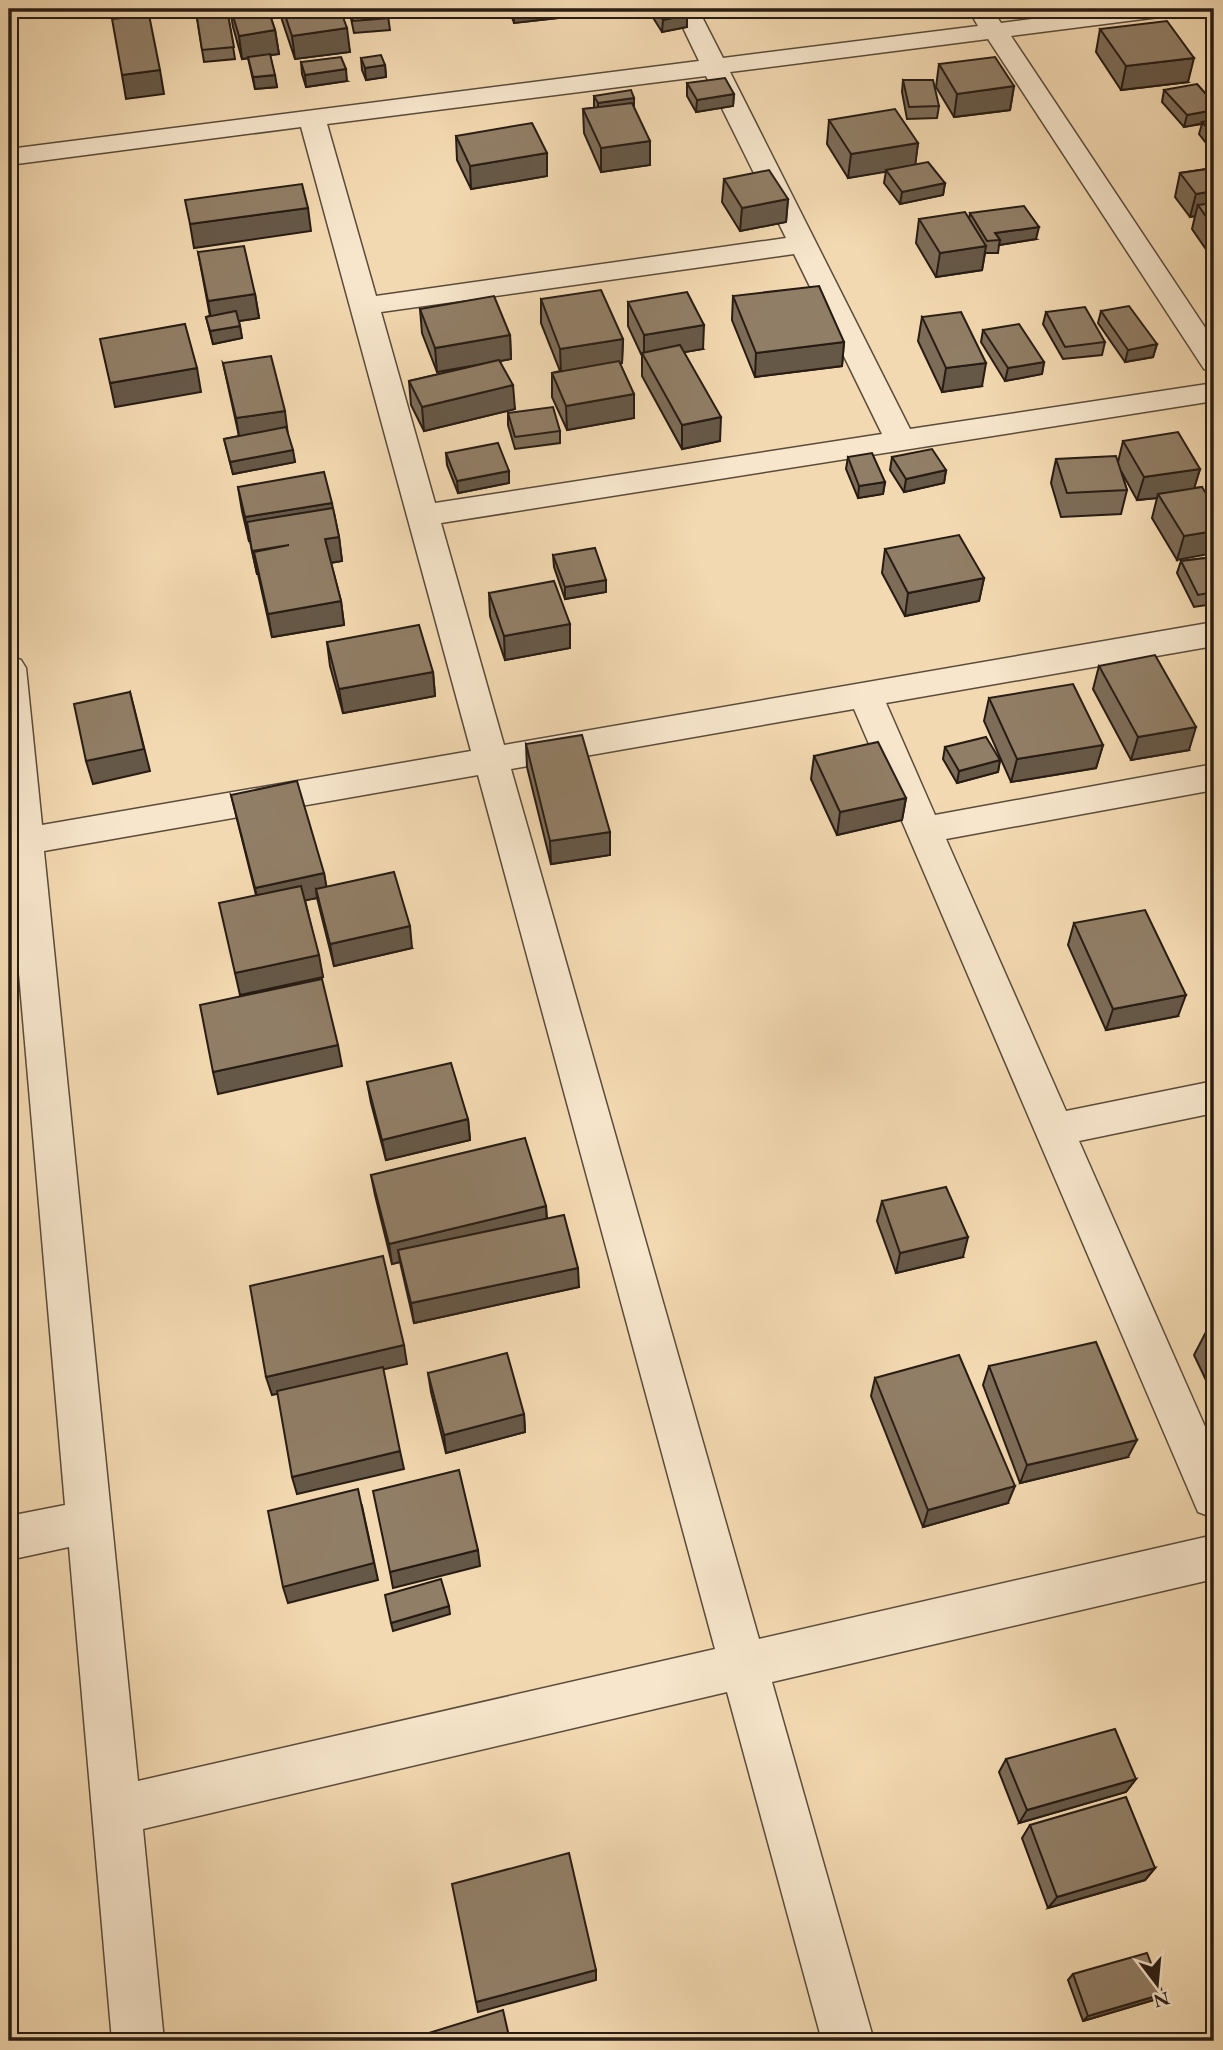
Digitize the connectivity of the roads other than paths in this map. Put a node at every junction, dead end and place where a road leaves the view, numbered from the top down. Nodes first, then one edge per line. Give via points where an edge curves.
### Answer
1 (686, 9) edge
2 (1167, 9) edge
3 (987, 20) edge
4 (715, 67) junction
5 (312, 118) junction
6 (9, 157) edge
7 (803, 244) junction
8 (365, 306) junction
9 (1214, 363) edge
10 (1214, 392) edge
11 (901, 440) junction
12 (423, 515) junction
13 (1214, 634) edge
14 (9, 668) edge
15 (865, 695) junction
16 (491, 760) junction
17 (1214, 777) edge
18 (924, 830) junction
19 (17, 842) edge
20 (1214, 1097) edge
21 (1054, 1130) junction
22 (1214, 1497) edge
23 (89, 1521) junction
24 (9, 1538) edge
25 (1214, 1557) edge
26 (743, 1665) junction
27 (117, 1810) junction
28 (138, 2041) edge
29 (848, 2041) edge

1 - 4 street
2 - 3 street
3 - 4 street
3 - 9 street
4 - 5 street
4 - 7 street
5 - 6 street
5 - 8 street
7 - 8 street
7 - 11 street
8 - 12 street
10 - 11 street
11 - 12 street
12 - 16 street
13 - 15 street
14 - 19 street
15 - 16 street
15 - 18 street
16 - 19 street
16 - 26 street
17 - 18 street
18 - 21 street
19 - 23 street
20 - 21 street
21 - 22 street
23 - 24 street
23 - 27 street
25 - 26 street
26 - 27 street
26 - 29 street
27 - 28 street

